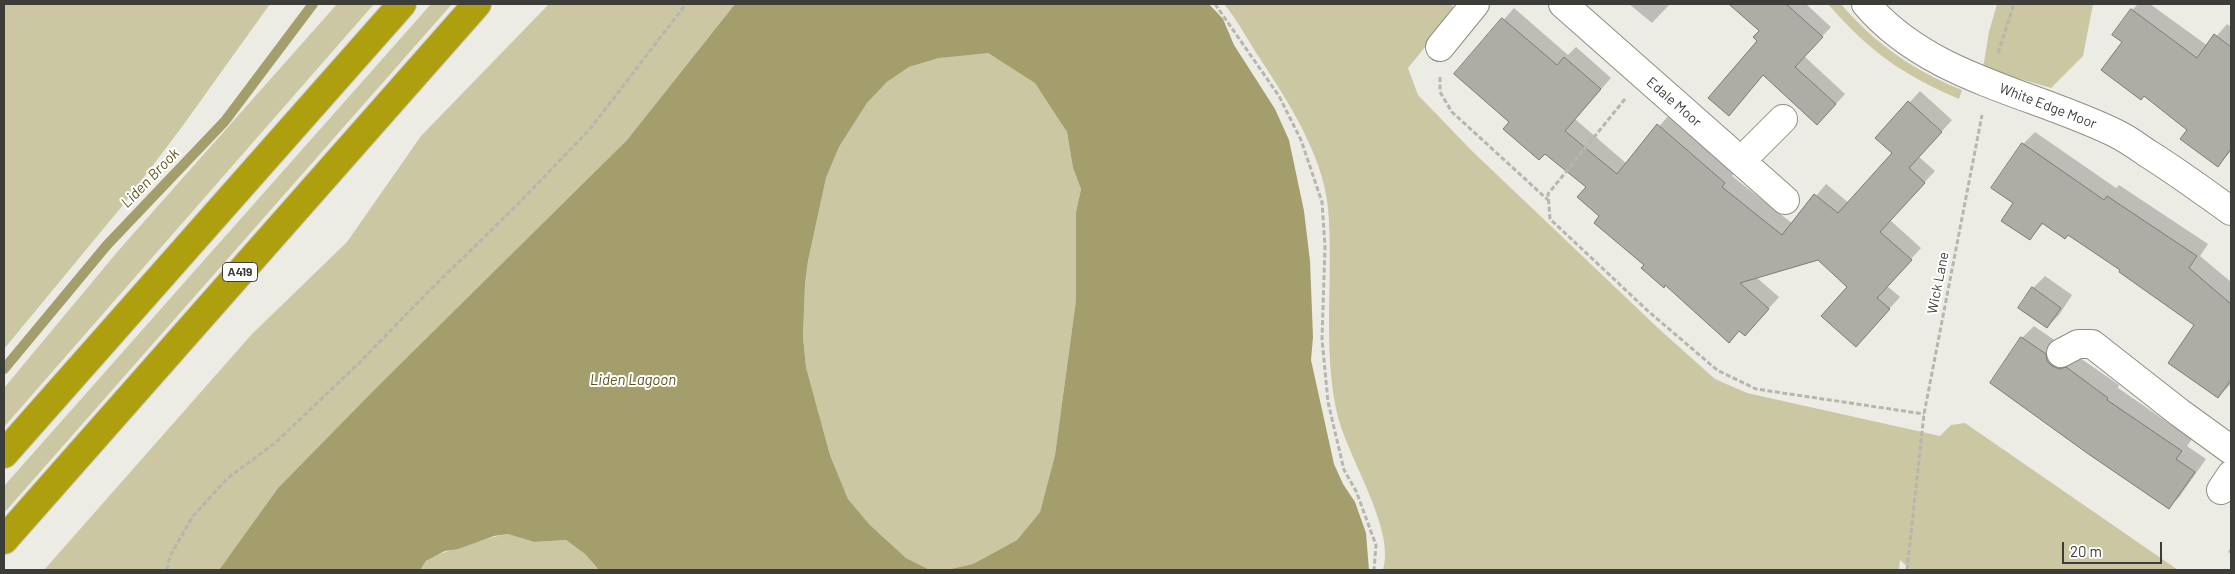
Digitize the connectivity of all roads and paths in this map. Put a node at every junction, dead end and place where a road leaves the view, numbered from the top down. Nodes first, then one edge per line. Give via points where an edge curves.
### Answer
1 (402, 4) edge
2 (477, 4) edge
3 (686, 4) edge
4 (1216, 4) edge
5 (1475, 4) edge
6 (1563, 4) edge
7 (1866, 4) edge
8 (2014, 4) edge
9 (1440, 47) joint
10 (1644, 76) junction
11 (1988, 84) junction
12 (1783, 119) dead end
13 (1742, 161) junction
14 (1548, 200) junction
15 (1785, 200) dead end
16 (2231, 211) edge
17 (2061, 353) dead end
18 (1924, 414) junction
19 (2231, 450) edge
20 (4, 454) edge
21 (4, 540) edge
22 (166, 570) edge
23 (1374, 570) edge
24 (1907, 570) edge

1 - 20 highway
2 - 21 highway, A419
3 - 22 path via 590,129 517,206 359,364 275,443 228,478 193,516 170,556
4 - 23 path via 1279,96 1301,140 1322,202 1325,247 1322,339 1328,402 1344,470 1356,491 1376,545
5 - 9 street
6 - 10 street, Edale Moor
7 - 11 street, White Edge Moor via 1914,48
8 - 11 path, Wick Lane
9 - 14 path via 1440,92 1452,112
10 - 13 street, Edale Moor
10 - 14 path via 1548,194
11 - 16 street, White Edge Moor via 2060,109 2117,134
11 - 18 path, Wick Lane
12 - 13 street
13 - 15 street, Edale Moor
14 - 18 path via 1550,219 1648,312 1717,370 1756,390
17 - 19 street via 2078,344 2092,344
18 - 24 path, Wick Lane

